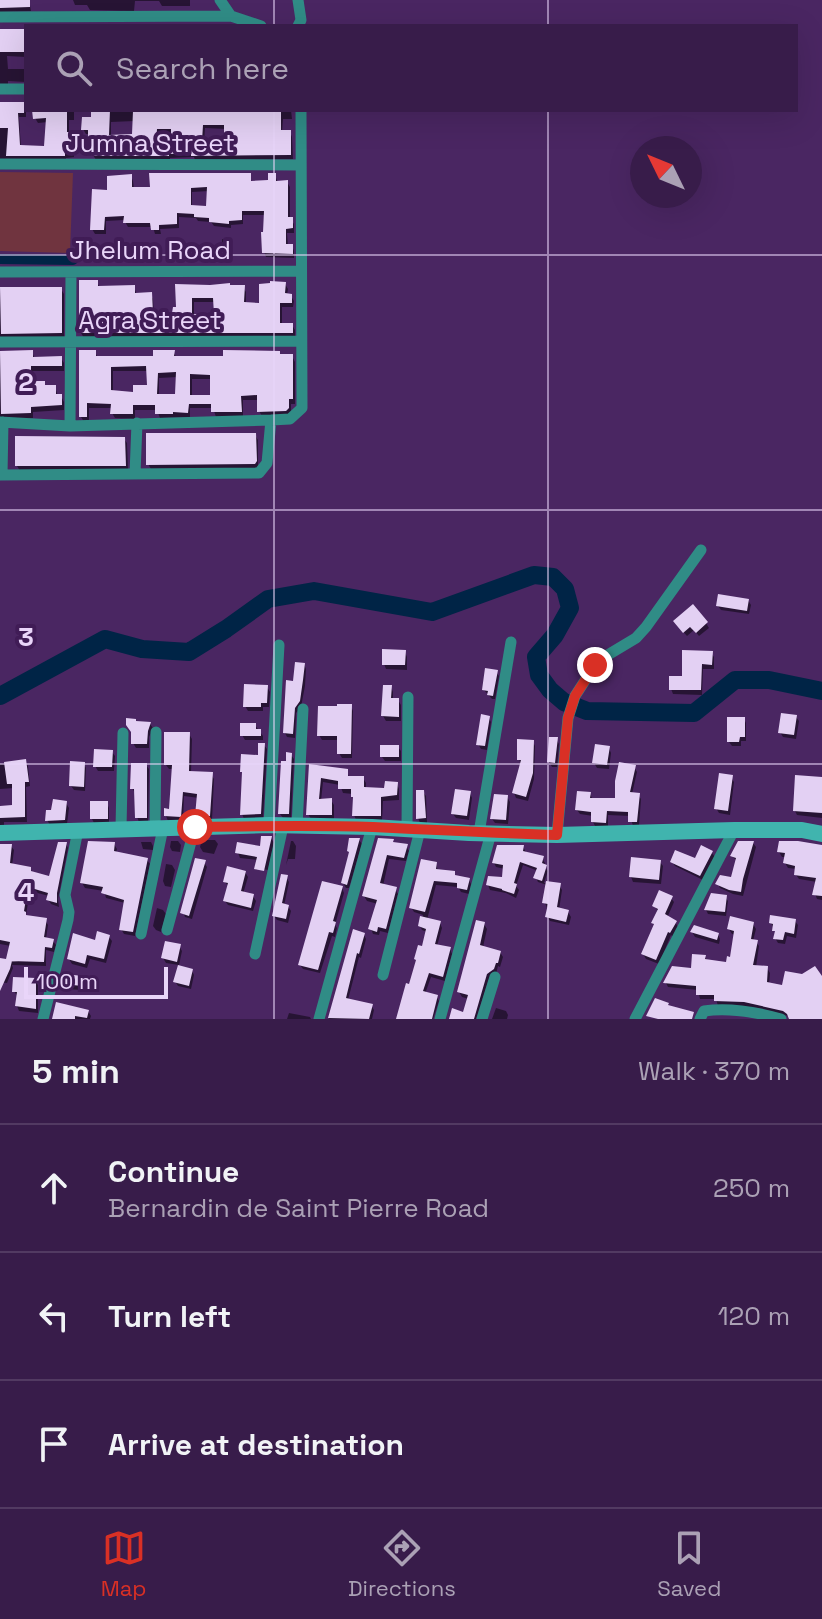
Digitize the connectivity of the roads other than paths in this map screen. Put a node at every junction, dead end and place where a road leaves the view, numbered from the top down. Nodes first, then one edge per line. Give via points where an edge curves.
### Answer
1 (220, 0) edge
2 (298, 0) edge
3 (231, 16) junction
4 (0, 17) edge
5 (255, 24) edge
6 (299, 24) edge
7 (0, 89) edge
8 (24, 89) edge
9 (301, 112) edge
10 (0, 164) edge
11 (300, 165) junction
12 (300, 271) junction
13 (0, 272) edge
14 (71, 272) junction
15 (301, 341) junction
16 (0, 342) edge
17 (69, 342) junction
18 (271, 420) junction
19 (2, 422) edge
20 (137, 423) junction
21 (70, 426) junction
22 (135, 474) junction
23 (1, 475) edge
24 (701, 550) dead end
25 (511, 642) dead end
26 (279, 645) dead end
27 (408, 697) dead end
28 (303, 709) dead end
29 (156, 732) dead end
30 (123, 733) dead end
31 (283, 825) junction
32 (195, 827) junction
33 (372, 827) junction
34 (159, 828) junction
35 (121, 829) junction
36 (414, 829) junction
37 (78, 830) junction
38 (734, 830) junction
39 (0, 833) edge
40 (485, 833) junction
41 (822, 834) edge
42 (557, 835) junction
43 (167, 930) dead end
44 (141, 934) dead end
45 (255, 954) dead end
46 (383, 975) dead end
47 (495, 977) dead end
48 (756, 1015) edge
49 (43, 1019) edge
50 (319, 1019) edge
51 (440, 1019) edge
52 (482, 1019) edge
53 (635, 1019) edge
54 (700, 1019) edge
55 (781, 1019) edge

1 - 3 street
2 - 6 street
3 - 4 street
3 - 5 street
7 - 8 street
9 - 11 street
10 - 11 street, Jumna Street
11 - 12 street
12 - 14 street, Jhelum Road
12 - 15 street
13 - 14 street, Jhelum Road
14 - 17 street
15 - 17 street, Agra Street
15 - 18 street via 302,408 290,419
16 - 17 street, Agra Street
17 - 21 street
18 - 20 street
18 - 22 street via 267,463 259,473
19 - 21 street
19 - 23 street
20 - 21 street
20 - 22 street
22 - 23 street
24 - 42 street via 646,627 595,665 575,696 568,718
25 - 40 street
26 - 31 street
27 - 36 street
28 - 31 street
29 - 34 street
30 - 35 street
31 - 32 main road
31 - 33 main road
31 - 45 street
32 - 34 main road
32 - 43 street
33 - 36 main road
33 - 50 street
34 - 35 main road
34 - 44 street
35 - 37 main road
36 - 40 main road
36 - 46 street
37 - 39 main road
37 - 49 street via 65,895 68,920
38 - 41 main road
38 - 42 main road
38 - 53 street
40 - 42 main road
40 - 51 street
47 - 52 street
48 - 54 street via 711,1010
48 - 55 street

